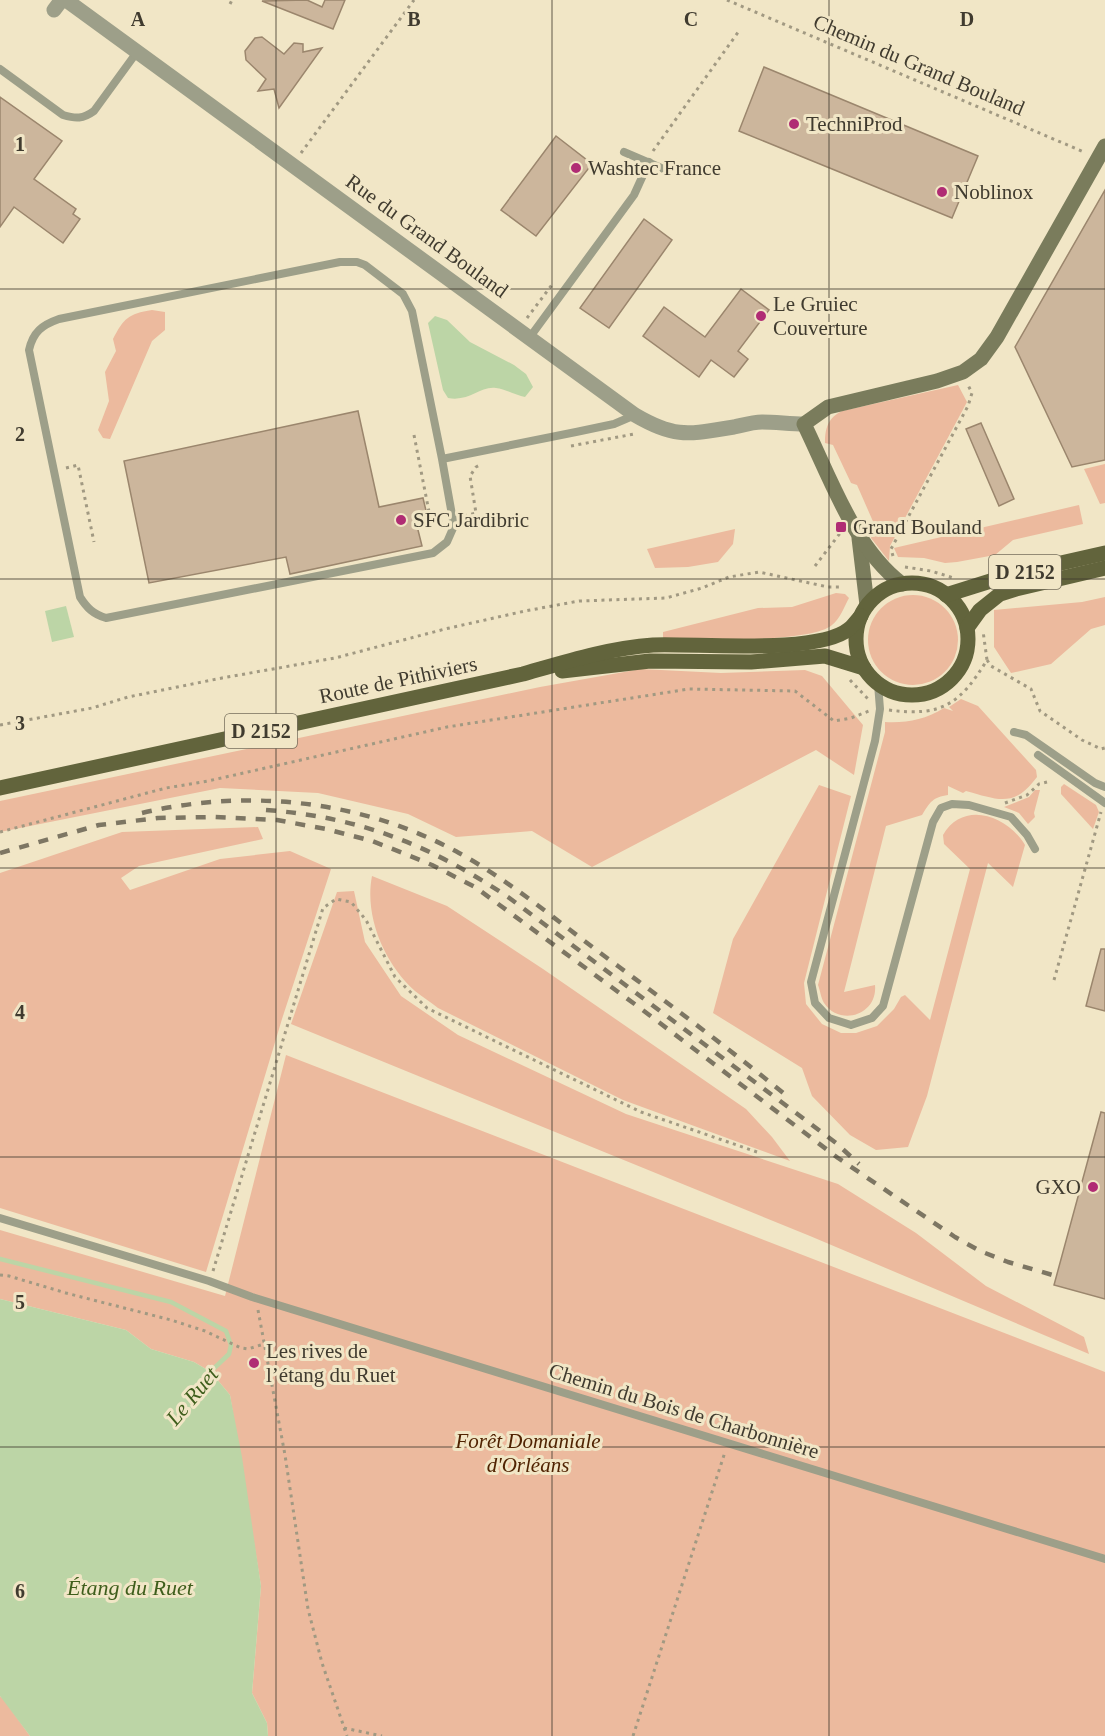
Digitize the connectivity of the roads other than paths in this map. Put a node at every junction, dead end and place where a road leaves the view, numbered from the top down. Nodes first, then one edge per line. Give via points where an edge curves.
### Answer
1 (54, 10) dead end
2 (137, 52) junction
3 (0, 69) edge
4 (624, 152) dead end
5 (1102, 152) edge
6 (649, 162) junction
7 (666, 170) dead end
8 (530, 337) junction
9 (635, 415) junction
10 (804, 424) junction
11 (442, 459) junction
12 (858, 535) junction
13 (1105, 553) edge
14 (1105, 568) edge
15 (903, 584) junction
16 (946, 595) junction
17 (864, 610) junction
18 (967, 628) junction
19 (864, 668) junction
20 (523, 674) junction
21 (878, 684) junction
22 (1014, 732) dead end
23 (1038, 755) dead end
24 (1105, 787) edge
25 (0, 788) edge
26 (1105, 802) edge
27 (1035, 849) dead end
28 (0, 1218) edge
29 (1105, 1559) edge

1 - 2 street, Rue du Grand Bouland via 66,0
2 - 3 lane via 85,118 63,115
2 - 8 street, Rue du Grand Bouland
4 - 6 lane
5 - 10 street via 981,359 963,372 937,381 828,407
6 - 7 lane
6 - 8 lane via 634,195
8 - 9 street, Rue du Grand Bouland
9 - 10 street, Rue du Grand Bouland via 678,434 762,422
9 - 11 lane via 614,424
10 - 12 street
11 - 11 lane via 454,526 447,542 433,553 106,618 96,615 80,597 29,350 32,339 47,323 88,313 348,261 365,265 397,288 412,311
12 - 15 street via 880,564
12 - 17 street
13 - 16 main road, D 2152 via 1013,574
14 - 18 main road, D 2152 via 1000,594 980,610
15 - 16 main road via 926,585
15 - 17 main road via 883,591
16 - 18 main road via 963,615
17 - 19 main road via 856,642
17 - 20 main road, Route de Pithiviers / D 2152 via 849,630 823,640 752,646 652,645 566,661
18 - 21 main road via 964,661 940,688 908,695
19 - 20 main road, Route de Pithiviers / D 2152 via 825,656 751,662 650,661
19 - 21 main road
20 - 25 main road, Route de Pithiviers / D 2152
21 - 27 lane via 880,709 875,741 811,982 815,1003 829,1018 851,1025 872,1018 883,1006 933,822 941,808 969,805 1011,817
22 - 24 lane via 1026,735
23 - 26 lane
28 - 29 lane, Chemin du Bois de Charbonnière

